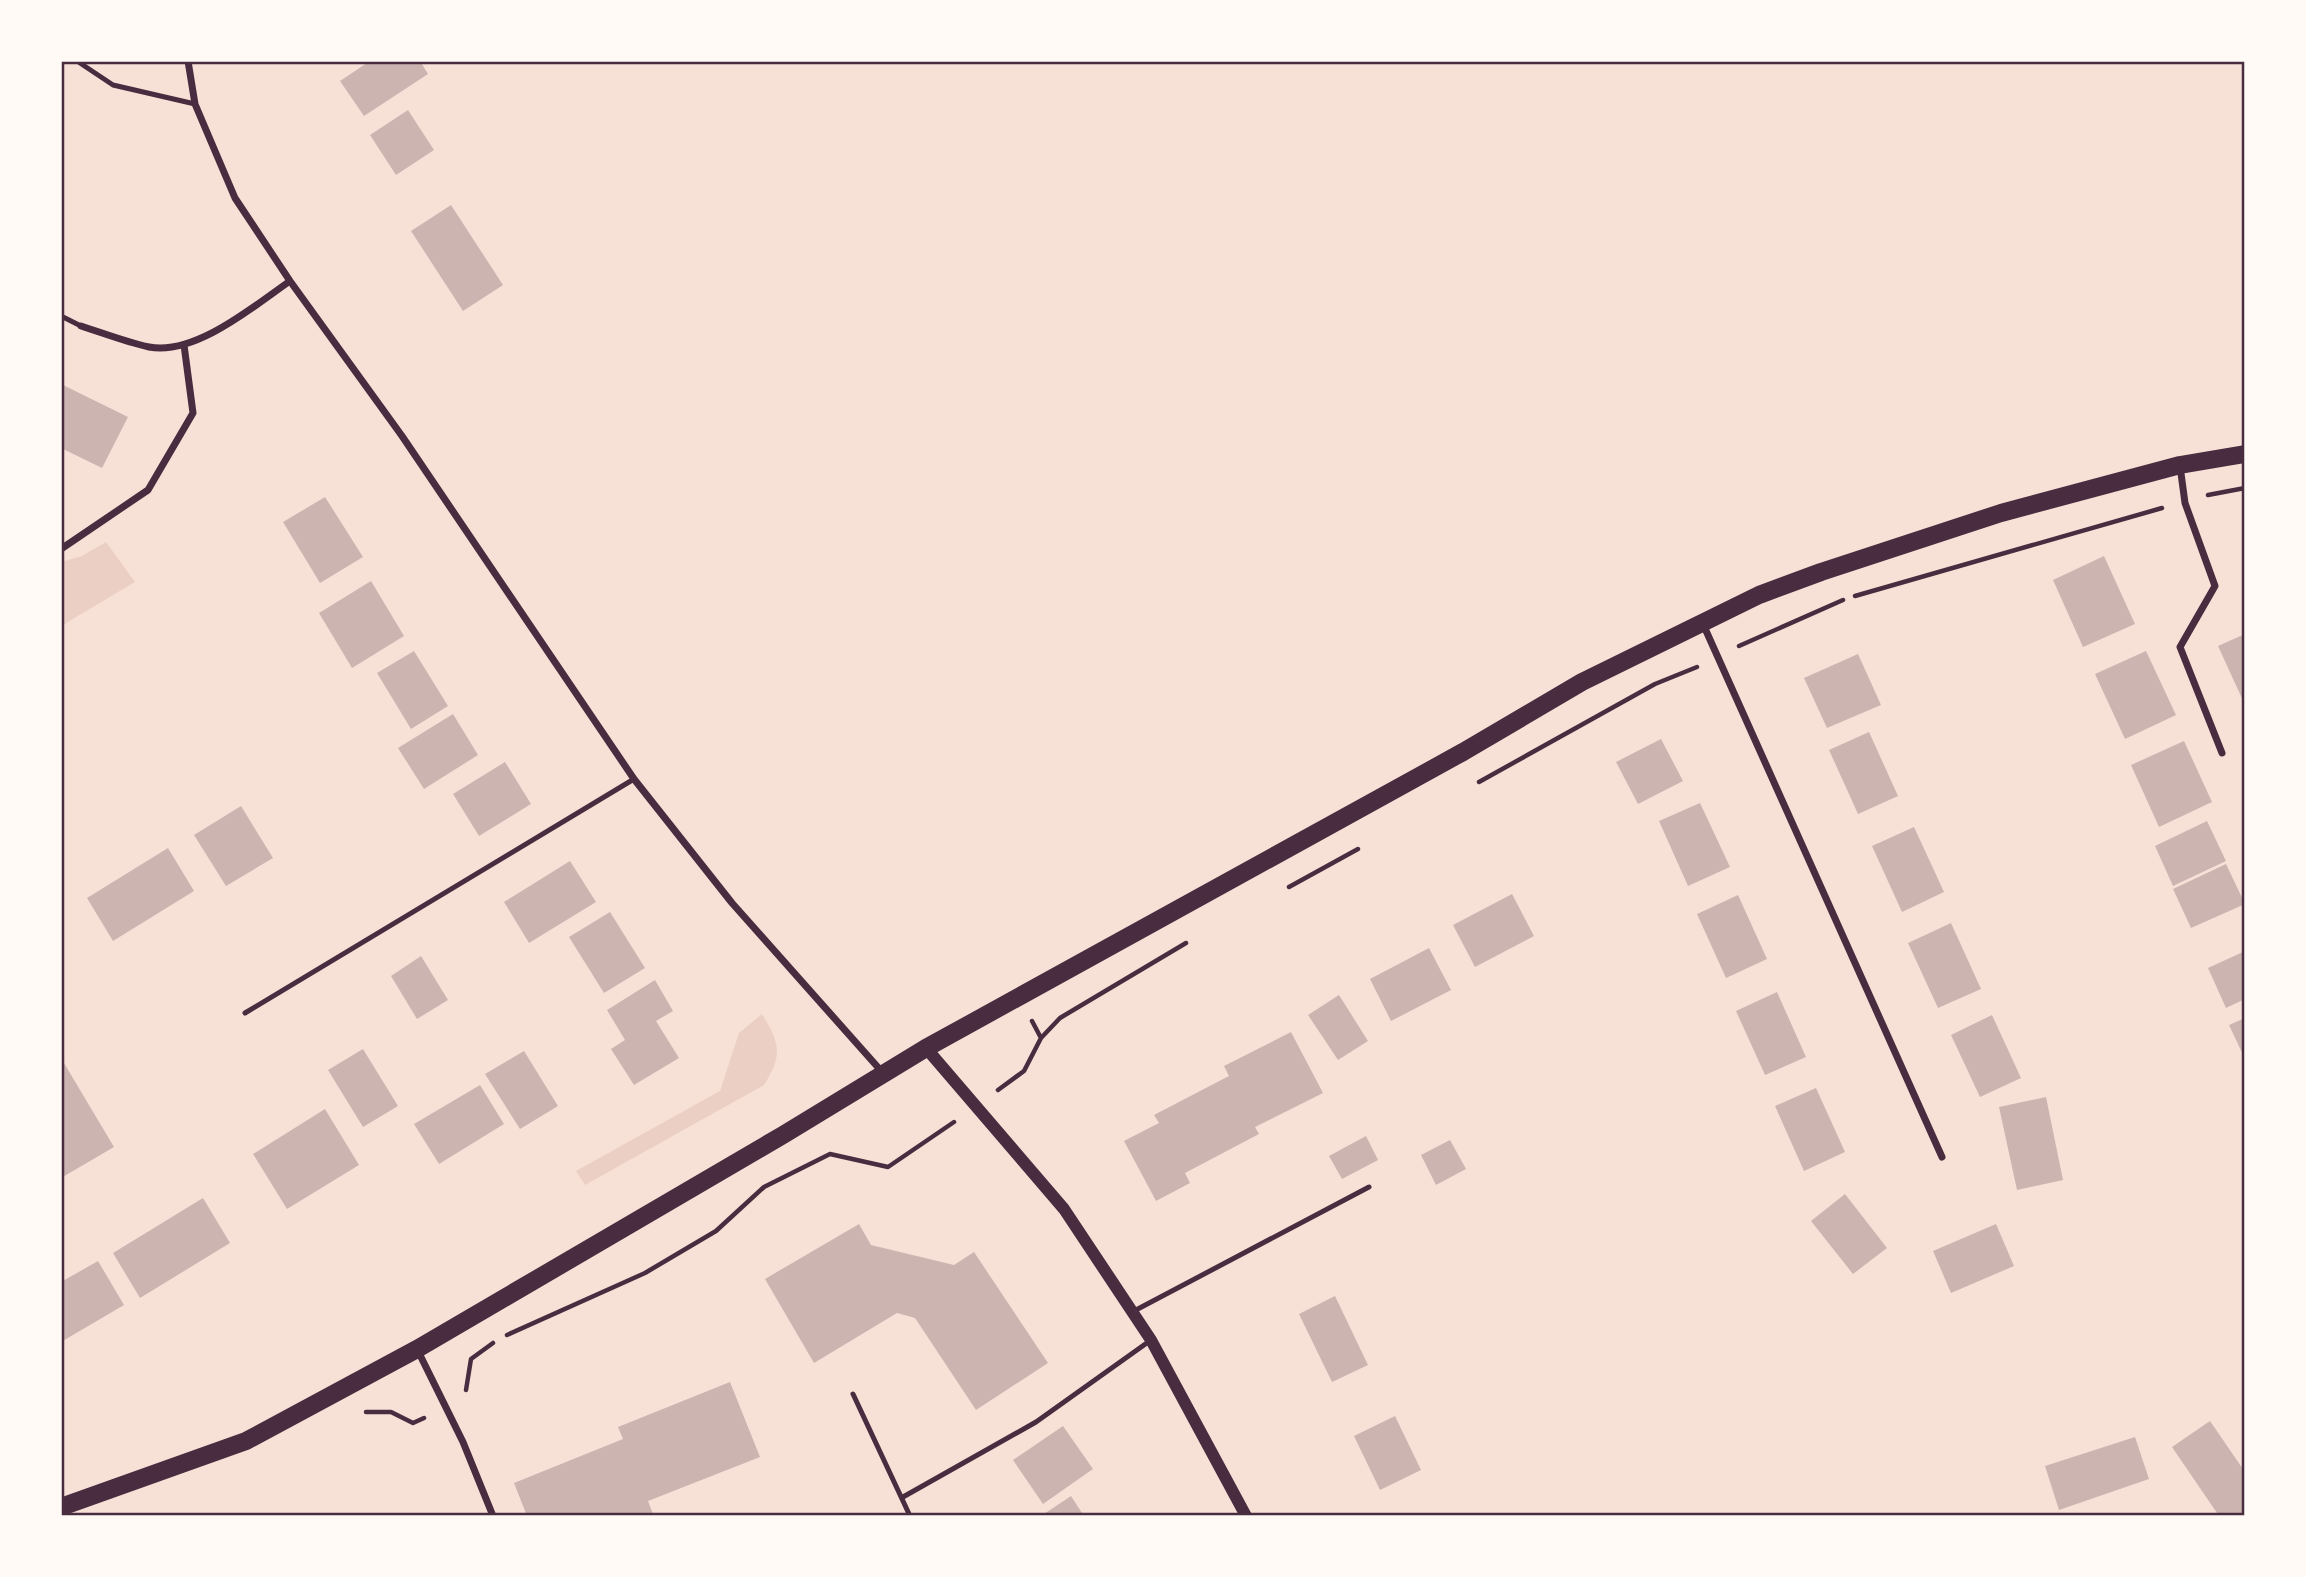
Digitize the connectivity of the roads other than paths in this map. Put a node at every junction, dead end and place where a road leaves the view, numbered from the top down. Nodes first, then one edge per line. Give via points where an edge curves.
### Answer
1 (77, 61) edge
2 (188, 61) edge
3 (195, 104) junction
4 (290, 281) junction
5 (61, 317) edge
6 (81, 326) joint
7 (184, 345) junction
8 (2245, 454) edge
9 (2180, 465) junction
10 (61, 550) edge
11 (1703, 623) junction
12 (2222, 753) dead end
13 (634, 779) junction
14 (245, 1013) dead end
15 (926, 1048) junction
16 (883, 1073) junction
17 (1942, 1157) dead end
18 (1369, 1187) dead end
19 (1132, 1312) junction
20 (1151, 1340) junction
21 (417, 1349) junction
22 (853, 1394) dead end
23 (903, 1497) junction
24 (61, 1507) edge
25 (493, 1516) edge
26 (910, 1516) edge
27 (1246, 1516) edge

1 - 3 lane via 113,85
2 - 3 street
3 - 4 street via 235,198
4 - 7 street via 219,330
4 - 13 street via 402,436
5 - 6 lane
6 - 7 street via 152,348
7 - 10 street via 193,414 149,490
8 - 9 main road
9 - 11 main road via 2001,513 1772,591
9 - 12 street via 2185,503 2215,586 2180,647
11 - 15 main road via 1582,682
11 - 17 street
13 - 14 lane
13 - 16 street via 732,903
15 - 16 main road
15 - 19 street via 1064,1209
16 - 21 main road
18 - 19 lane
19 - 20 street
20 - 23 lane via 1036,1422
20 - 27 street
21 - 24 main road via 246,1441
21 - 25 street
22 - 23 lane
23 - 26 lane

